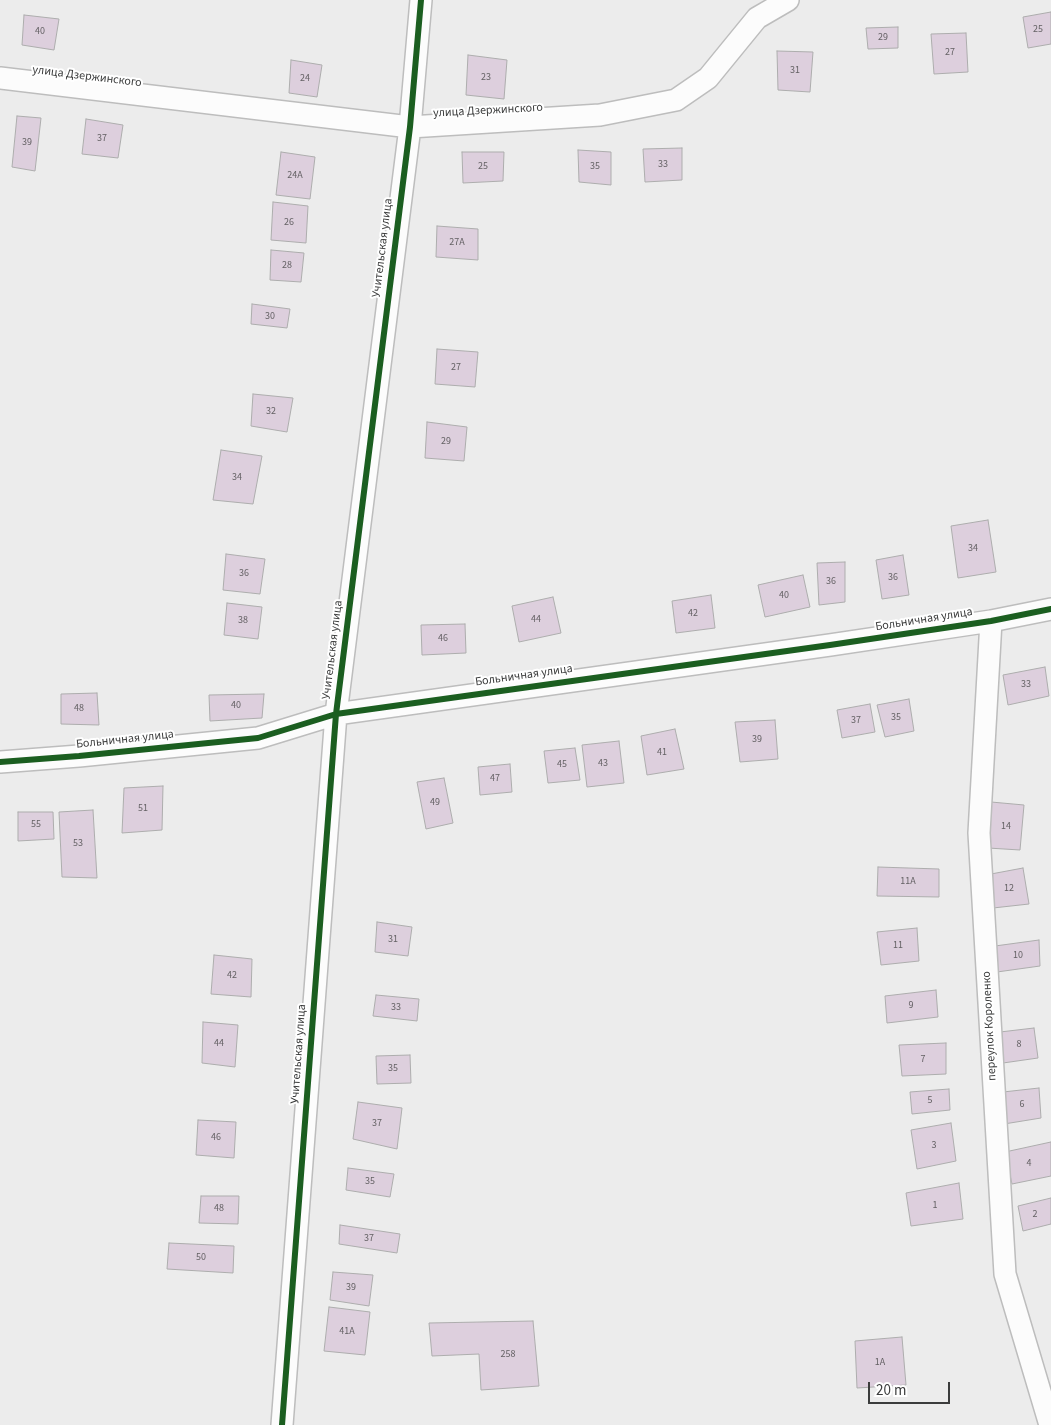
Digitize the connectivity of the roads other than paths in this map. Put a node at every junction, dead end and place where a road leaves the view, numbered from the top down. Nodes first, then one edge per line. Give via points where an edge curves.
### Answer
1 (421, 0) edge
2 (788, 0) edge
3 (0, 78) edge
4 (410, 127) junction
5 (1051, 609) edge
6 (991, 621) junction
7 (336, 714) junction
8 (0, 762) edge
9 (282, 1425) edge
10 (1050, 1425) edge

1 - 4 street, Учительская улица
2 - 4 street, улица Дзержинского via 757,18 708,78 676,100 600,116
3 - 4 street, улица Дзержинского
4 - 7 street, Учительская улица
5 - 6 street, Больничная улица
6 - 7 street, Больничная улица
6 - 10 street, переулок Короленко via 979,833 1005,1274
7 - 8 street, Больничная улица via 258,738
7 - 9 street, Учительская улица

